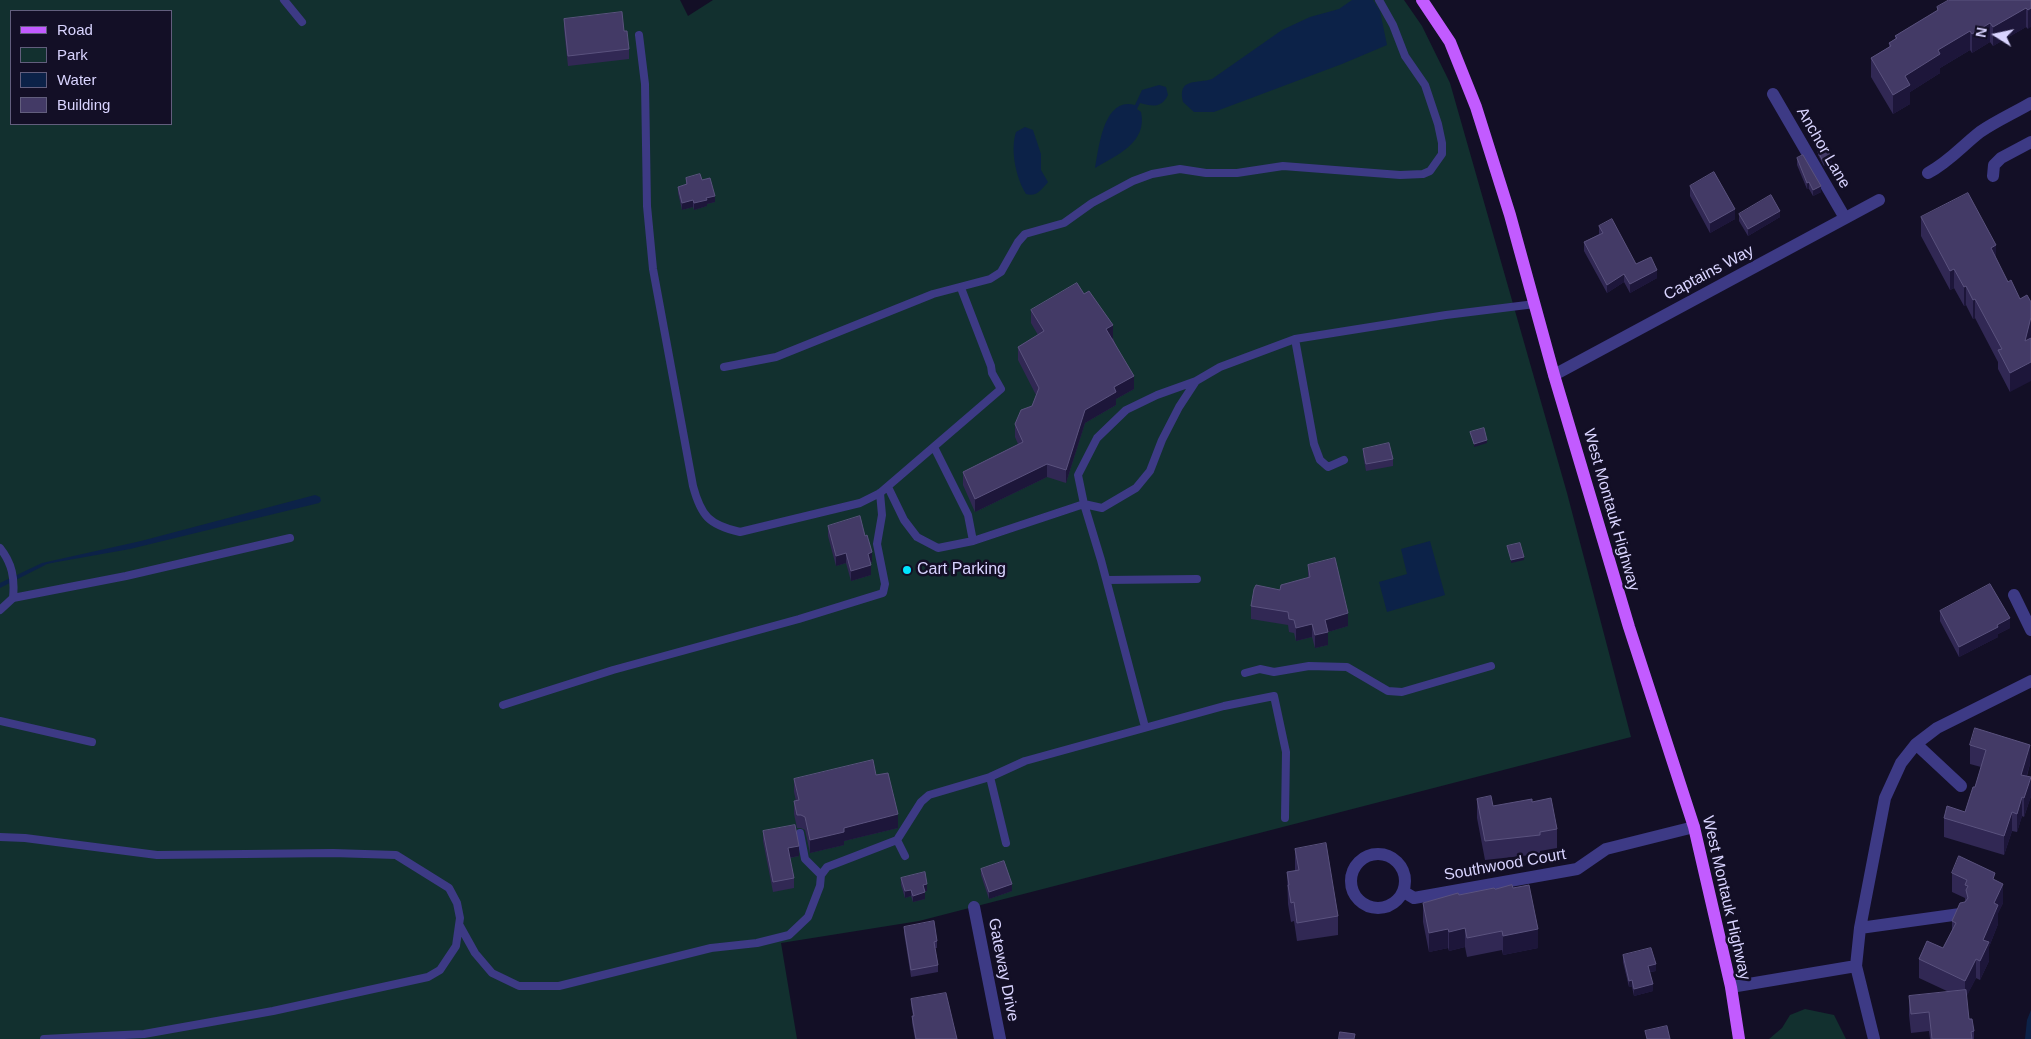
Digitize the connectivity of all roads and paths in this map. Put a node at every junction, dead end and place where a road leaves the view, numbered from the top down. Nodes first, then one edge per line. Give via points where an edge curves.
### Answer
1 (284, 0) edge
2 (1379, 0) edge
3 (1422, 0) edge
4 (302, 22) dead end
5 (639, 35) dead end
6 (1773, 94) dead end
7 (2031, 103) edge
8 (2031, 142) edge
9 (1928, 173) dead end
10 (1993, 176) dead end
11 (1879, 200) dead end
12 (1845, 218) junction
13 (961, 288) junction
14 (1534, 304) junction
15 (1295, 339) junction
16 (724, 367) dead end
17 (1554, 375) junction
18 (1196, 381) junction
19 (934, 447) junction
20 (1344, 460) dead end
21 (888, 487) junction
22 (880, 493) junction
23 (1084, 504) junction
24 (290, 538) dead end
25 (972, 541) junction
26 (0, 548) edge
27 (1197, 579) dead end
28 (1107, 580) junction
29 (2014, 595) dead end
30 (13, 598) junction
31 (0, 610) edge
32 (2031, 630) edge
33 (1491, 666) dead end
34 (1244, 673) dead end
35 (2031, 681) edge
36 (503, 706) dead end
37 (0, 721) edge
38 (1145, 727) junction
39 (92, 742) dead end
40 (1916, 744) junction
41 (990, 777) junction
42 (1961, 786) dead end
43 (1285, 818) dead end
44 (1694, 827) junction
45 (800, 833) dead end
46 (0, 837) edge
47 (897, 840) junction
48 (1006, 843) dead end
49 (905, 856) dead end
50 (821, 875) junction
51 (1404, 892) junction
52 (974, 907) dead end
53 (1960, 914) edge
54 (460, 926) junction
55 (1860, 928) junction
56 (1856, 966) junction
57 (1731, 987) junction
58 (44, 1039) edge
59 (1000, 1039) edge
60 (1739, 1039) edge
61 (1874, 1039) edge

1 - 4 lane
2 - 13 lane via 1405,56 1425,85 1438,124 1442,154 1430,171 1400,175 1283,166 1237,173 1180,169 1159,172 1092,202 1064,223 1025,234 1001,272
3 - 14 main road, West Montauk Highway via 1450,42 1476,107
5 - 22 lane via 645,84 647,206 653,269 699,508 711,521 740,532 860,503
6 - 12 street, Anchor Lane
7 - 9 street via 1990,125 1952,159
8 - 10 street via 2001,158 1994,165
11 - 12 street, Captains Way
12 - 17 street, Captains Way
13 - 16 lane via 933,294 776,357
13 - 19 lane via 1001,389
14 - 15 lane
14 - 17 main road, West Montauk Highway
15 - 18 lane via 1220,366
15 - 20 lane via 1314,444 1320,460 1328,467
17 - 44 main road, West Montauk Highway via 1629,627
18 - 23 lane via 1162,440 1150,471 1136,488 1102,508
18 - 23 lane via 1126,410 1097,438 1078,474
19 - 21 lane
19 - 25 lane via 968,515
21 - 22 lane
21 - 25 lane via 904,520 917,537 938,548
22 - 36 lane via 882,515 877,544 885,584 883,593 798,620 613,670
23 - 25 lane
23 - 28 lane
24 - 30 lane
26 - 30 lane via 12,570
27 - 28 lane
28 - 38 lane
29 - 32 street
30 - 31 lane
33 - 34 lane via 1402,692 1388,691 1347,667 1309,666
35 - 40 street via 1937,728
37 - 39 lane
38 - 41 lane via 1025,761
38 - 43 lane via 1274,696 1286,752
40 - 42 street
40 - 55 street via 1901,763 1885,798
41 - 47 lane via 929,795
41 - 48 lane
44 - 51 street, Southwood Court via 1606,849 1576,869 1414,898
44 - 57 main road, West Montauk Highway
45 - 50 lane via 805,859
46 - 54 lane via 157,855 396,855 449,888 457,903
47 - 49 lane
47 - 50 lane via 827,866
50 - 54 lane via 808,917 789,935 757,943 711,948 559,986 519,986 492,973 475,953
51 - 51 street via 1404,871 1390,856 1368,855 1353,870 1352,891 1367,906 1388,907
52 - 59 street, Gateway Drive
53 - 55 street
54 - 58 lane via 456,946 440,970 404,984 144,1034
55 - 56 street
56 - 57 street
56 - 61 street
57 - 60 main road, West Montauk Highway

